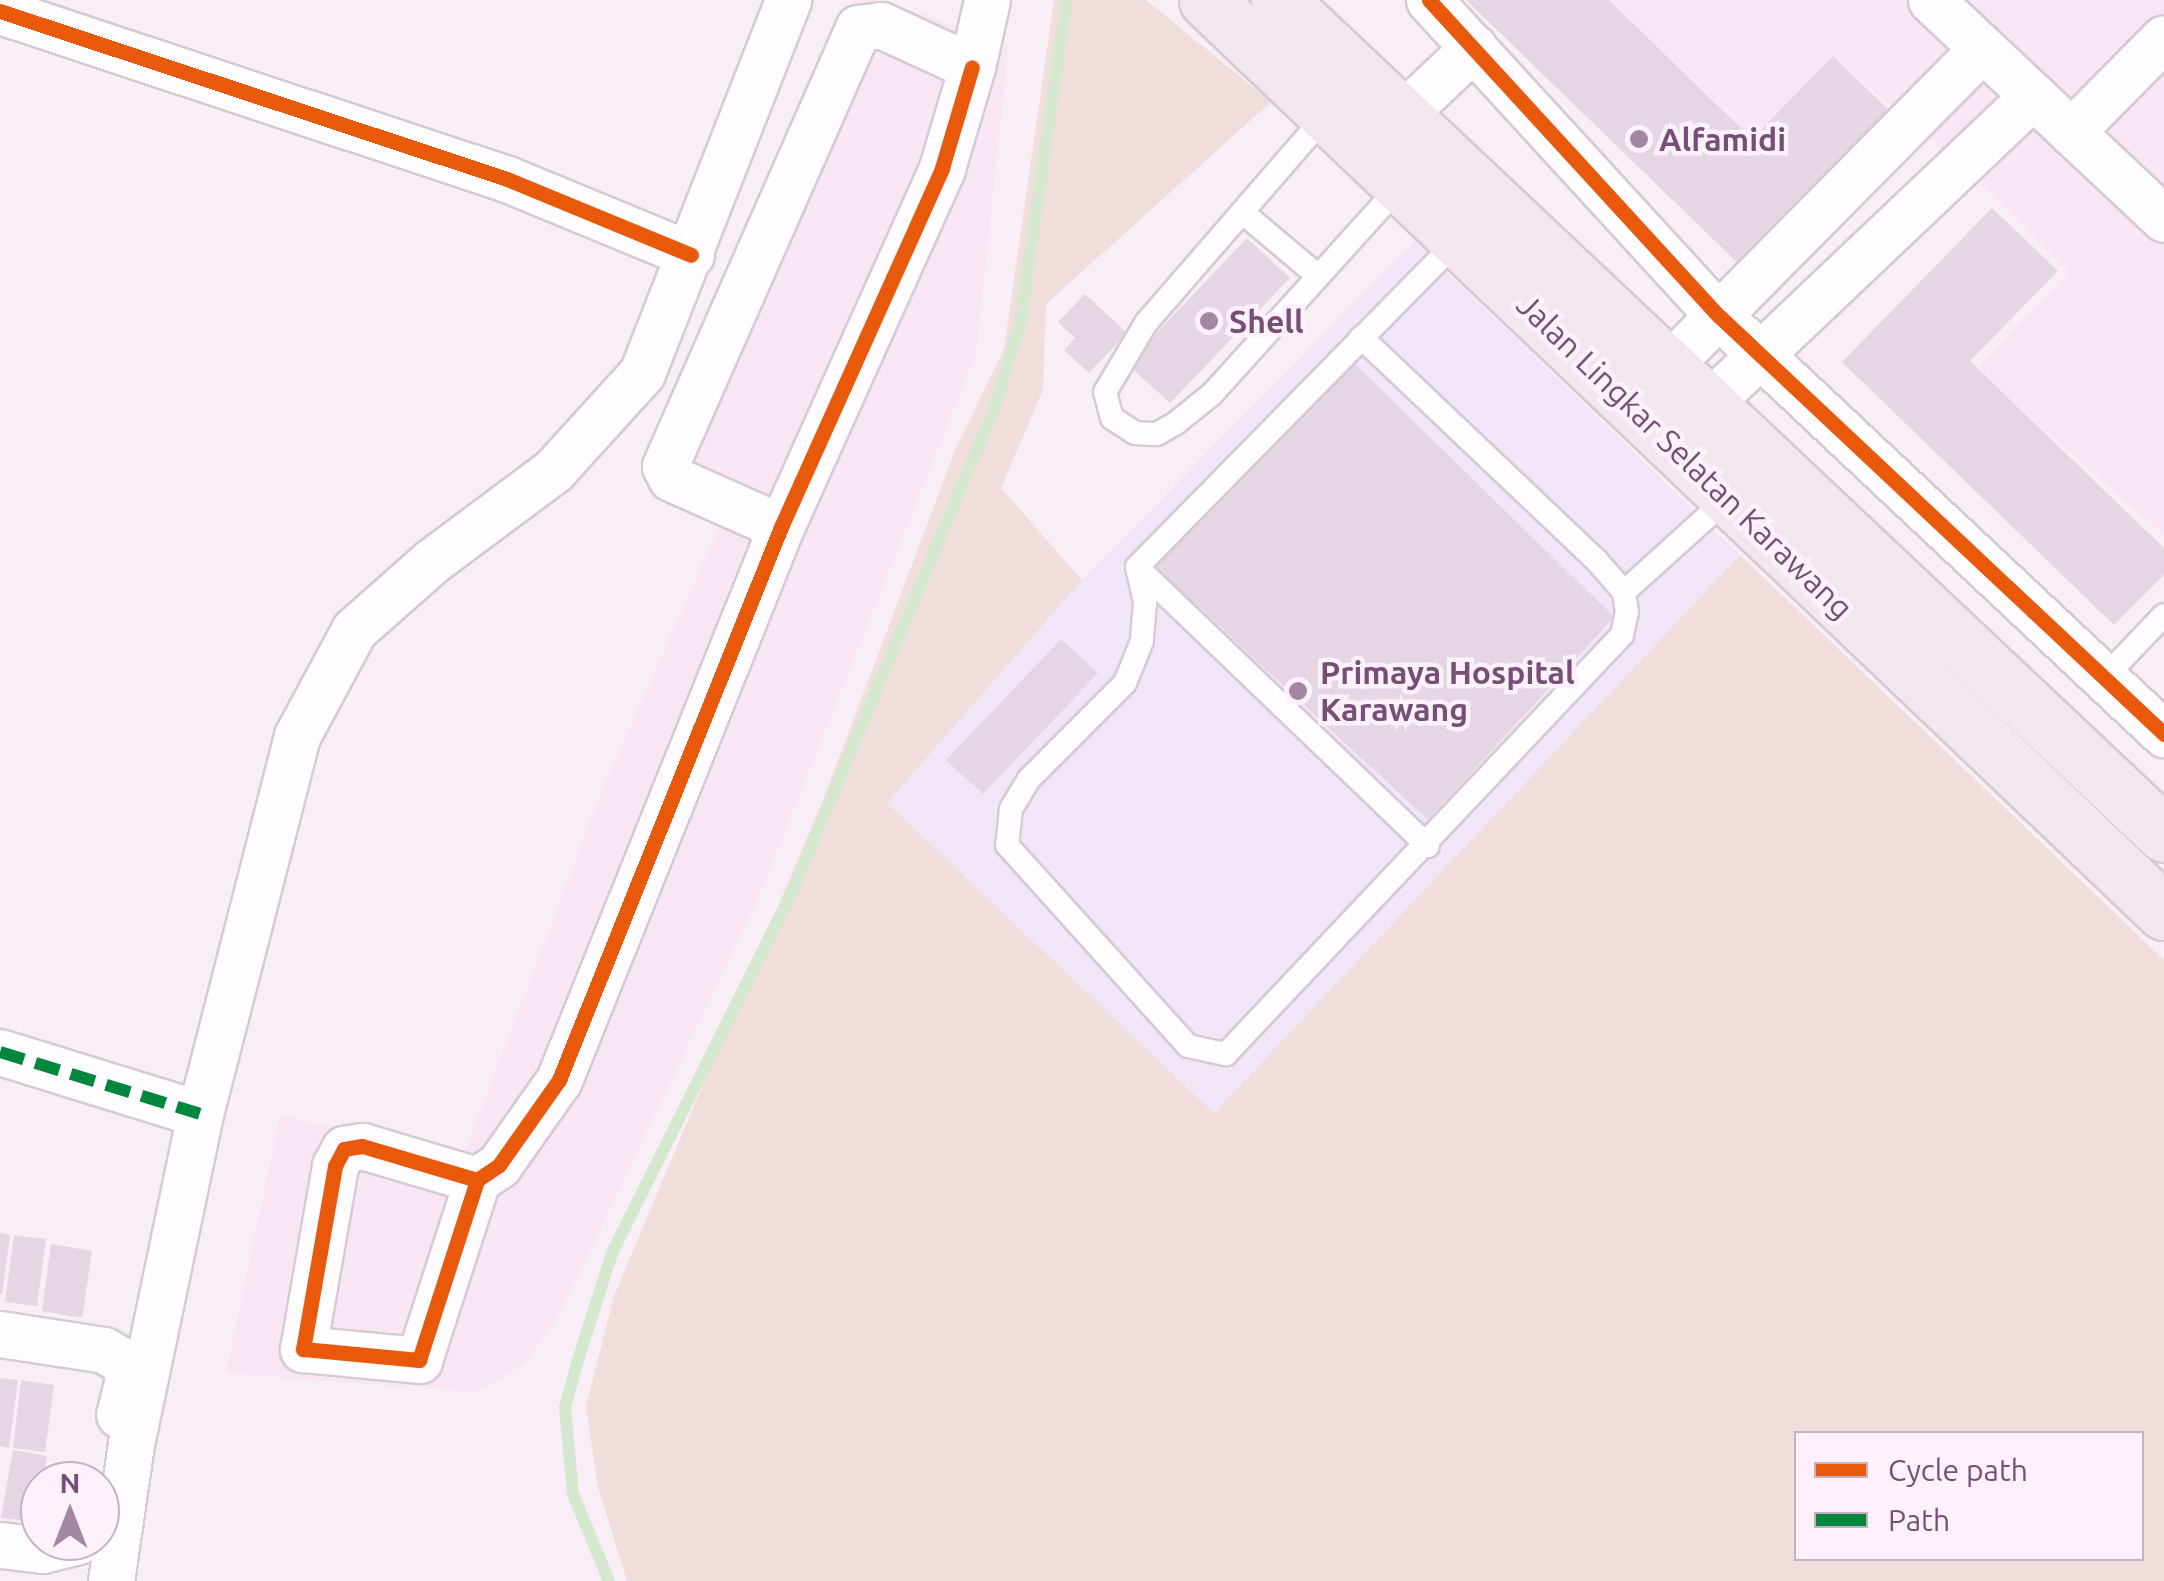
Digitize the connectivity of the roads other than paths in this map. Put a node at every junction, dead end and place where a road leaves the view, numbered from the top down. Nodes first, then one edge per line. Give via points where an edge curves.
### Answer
1 (788, 0) edge
2 (987, 0) edge
3 (1207, 0) edge
4 (1280, 0) edge
5 (1429, 0) edge
6 (0, 11) edge
7 (1962, 18) edge
8 (2164, 38) edge
9 (1474, 47) junction
10 (972, 67) junction
11 (2033, 96) junction
12 (1327, 114) junction
13 (1402, 116) junction
14 (2071, 132) junction
15 (1889, 150) junction
16 (1402, 185) junction
17 (1933, 193) junction
18 (1242, 212) junction
19 (2164, 219) edge
20 (1459, 239) junction
21 (691, 255) junction
22 (1318, 276) junction
23 (1719, 316) junction
24 (1361, 337) junction
25 (1760, 355) junction
26 (1668, 367) junction
27 (1706, 406) junction
28 (1728, 498) junction
29 (781, 526) junction
30 (1137, 566) junction
31 (1624, 592) junction
32 (2164, 615) edge
33 (2103, 680) junction
34 (2164, 734) edge
35 (2155, 809) edge
36 (1428, 846) junction
37 (2164, 912) edge
38 (0, 1052) edge
39 (200, 1114) junction
40 (477, 1180) junction
41 (0, 1334) edge
42 (108, 1461) edge
43 (111, 1581) edge

1 - 21 street
2 - 10 street
3 - 12 main road, Jalan Lingkar Selatan Karawang
4 - 13 main road, Jalan Lingkar Selatan Karawang
5 - 9 street
6 - 21 street via 507,178
7 - 11 street
7 - 15 street
8 - 14 street
9 - 13 street
9 - 23 street
10 - 29 street via 942,168
10 - 29 street via 881,25 858,28 665,466 671,478
11 - 14 street
11 - 17 street
12 - 16 main road, Jalan Lingkar Selatan Karawang
12 - 18 lane
13 - 26 main road, Jalan Lingkar Selatan Karawang
14 - 19 street
15 - 17 street
15 - 23 street
16 - 20 main road, Jalan Lingkar Selatan Karawang
16 - 22 lane
17 - 25 street
18 - 22 lane
18 - 22 lane via 1116,366 1106,392 1112,418 1135,433 1157,434 1176,423 1212,394
20 - 24 lane
20 - 28 main road, Jalan Lingkar Selatan Karawang
21 - 39 street via 642,373 554,470 432,561 354,630 297,736
23 - 25 street
23 - 26 street
24 - 30 lane
24 - 31 lane
25 - 27 street
25 - 33 street
26 - 27 main road, Jalan Lingkar Selatan Karawang
27 - 35 main road, Jalan Lingkar Selatan Karawang
28 - 31 lane
28 - 37 main road, Jalan Lingkar Selatan Karawang
29 - 40 street via 560,1080 499,1165
30 - 36 lane
30 - 36 lane via 1145,603 1142,642 1126,684 1028,779 1010,809 1007,845 1188,1046 1226,1054 1246,1040
31 - 36 lane via 1622,636
32 - 33 lane
33 - 34 street
38 - 39 street
39 - 43 street via 131,1444
40 - 40 street via 419,1360 303,1349 335,1166 344,1149 362,1146
41 - 42 street via 104,1350 122,1362 129,1375

